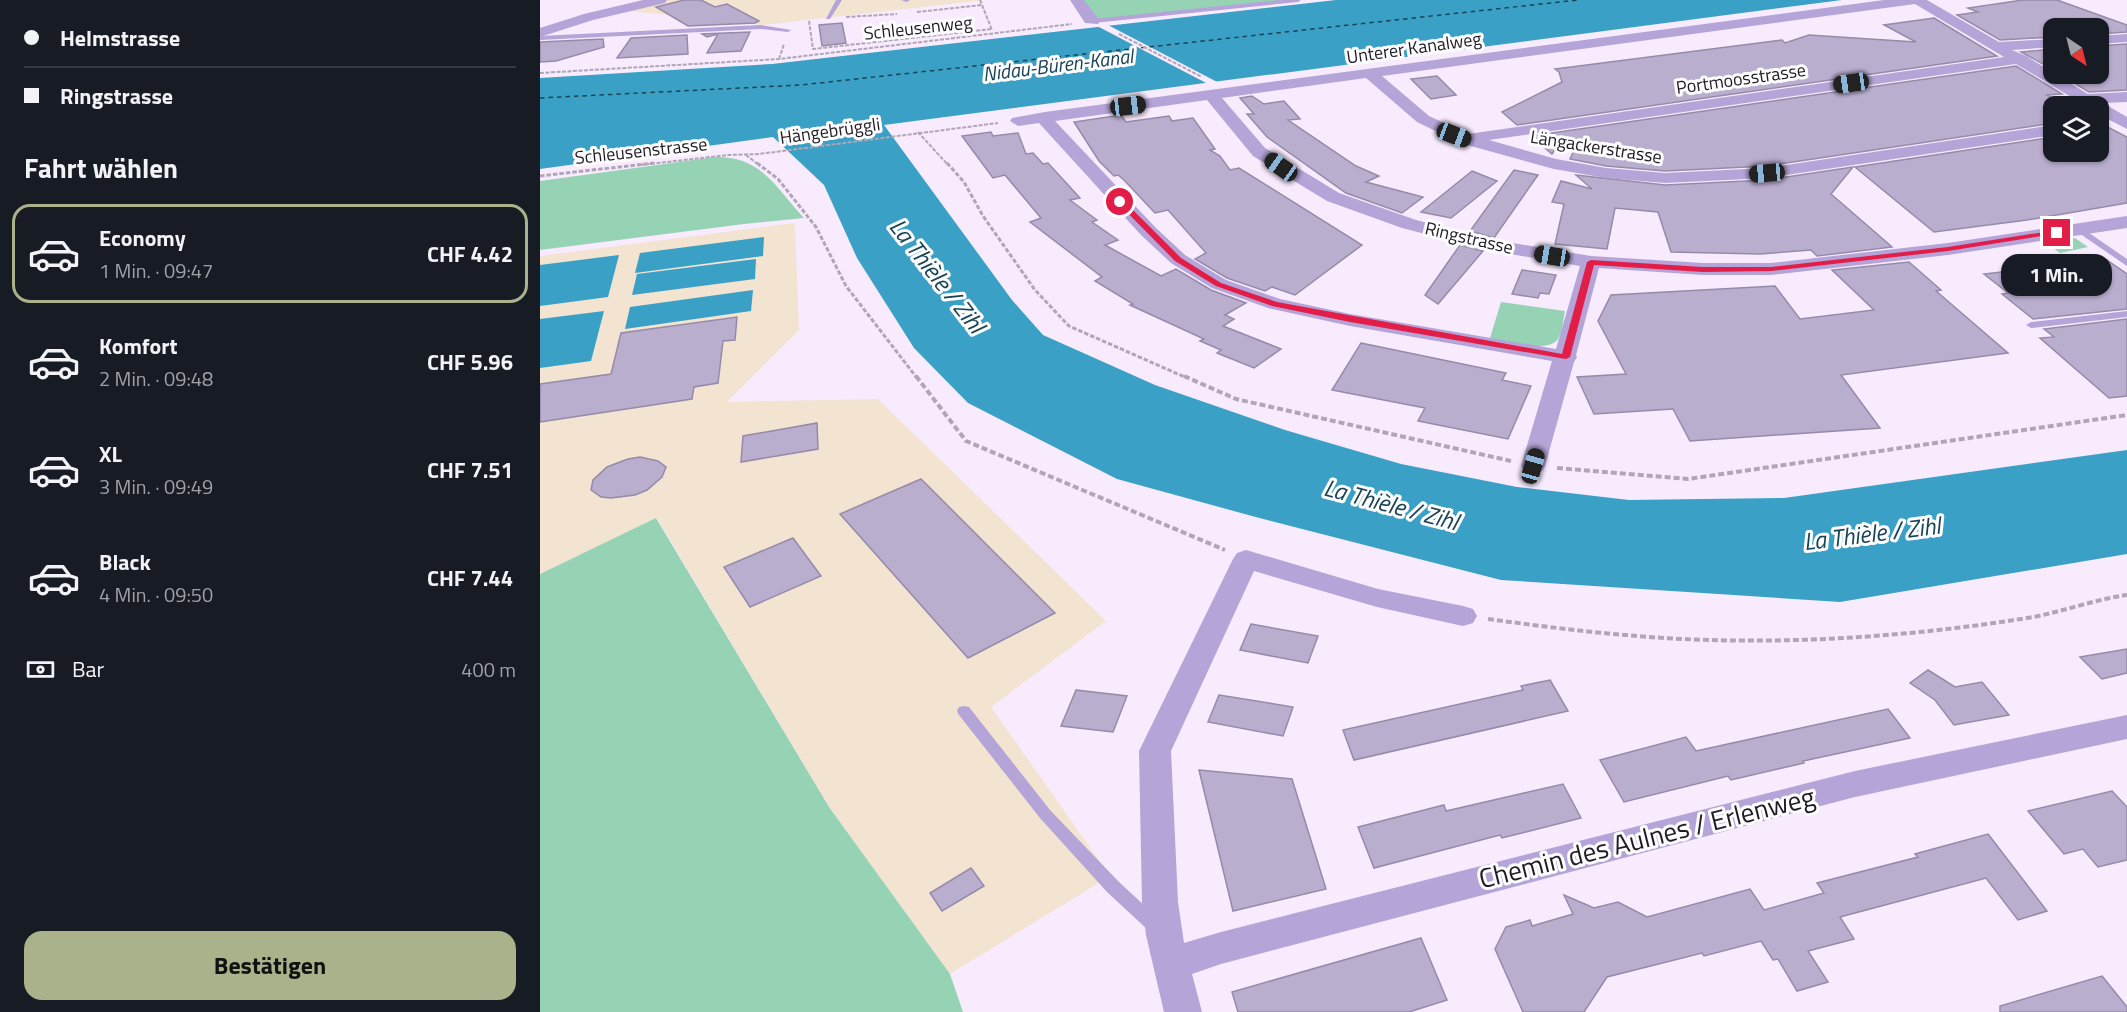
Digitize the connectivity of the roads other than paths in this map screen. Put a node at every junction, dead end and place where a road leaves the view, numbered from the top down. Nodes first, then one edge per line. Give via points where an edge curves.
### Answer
1 (660, 0) edge
2 (839, 0) edge
3 (1077, 0) edge
4 (1298, 0) edge
5 (1916, 0) edge
6 (828, 18) road end
7 (1093, 21) joint
8 (788, 30) road end
9 (540, 33) edge
10 (540, 38) edge
11 (2127, 38) edge
12 (2109, 39) edge
13 (2043, 44) edge
14 (1999, 46) junction
15 (2021, 59) junction
16 (1369, 73) junction
17 (1209, 87) junction
18 (2083, 96) edge
19 (2127, 97) edge
20 (2109, 98) edge
21 (2109, 113) edge
22 (1045, 117) junction
23 (1018, 121) road end
24 (2124, 123) edge
25 (2109, 124) edge
26 (2043, 132) edge
27 (1467, 139) junction
28 (2127, 222) edge
29 (2079, 229) junction
30 (1591, 262) junction
31 (2127, 263) edge
32 (2127, 314) edge
33 (2031, 325) dead end
34 (1566, 357) junction
35 (1533, 466) road end
36 (1463, 616) road end
37 (964, 711) dead end
38 (2127, 727) edge
39 (1168, 949) junction
40 (1184, 1012) edge

1 - 9 street
2 - 6 lane
3 - 7 street
4 - 7 lane
5 - 14 street
5 - 16 street, Unterer Kanalweg
8 - 10 lane via 760,27
11 - 12 street
13 - 14 street
14 - 15 street
15 - 18 street
15 - 27 street, Portmoosstrasse
16 - 17 street, Unterer Kanalweg
16 - 27 street, Längackerstrasse via 1423,119
17 - 22 street, Unterer Kanalweg
17 - 30 street, Ringstrasse via 1259,152 1333,197 1409,224 1494,246
19 - 20 street
21 - 24 street
22 - 23 street, Unterer Kanalweg
22 - 34 street via 1178,260 1219,285 1297,309
24 - 25 street
26 - 27 street, Längackerstrasse via 1767,173 1665,178 1554,164
28 - 29 street, Ringstrasse
29 - 30 street, Ringstrasse via 1771,269
29 - 31 lane
30 - 34 street
32 - 33 lane
34 - 35 street
36 - 39 street via 1377,598 1246,558 1155,751 1160,902
37 - 39 lane via 1045,814
38 - 39 street, Chemin des Aulnes / Erlenweg via 1855,784 1221,948
39 - 40 street

